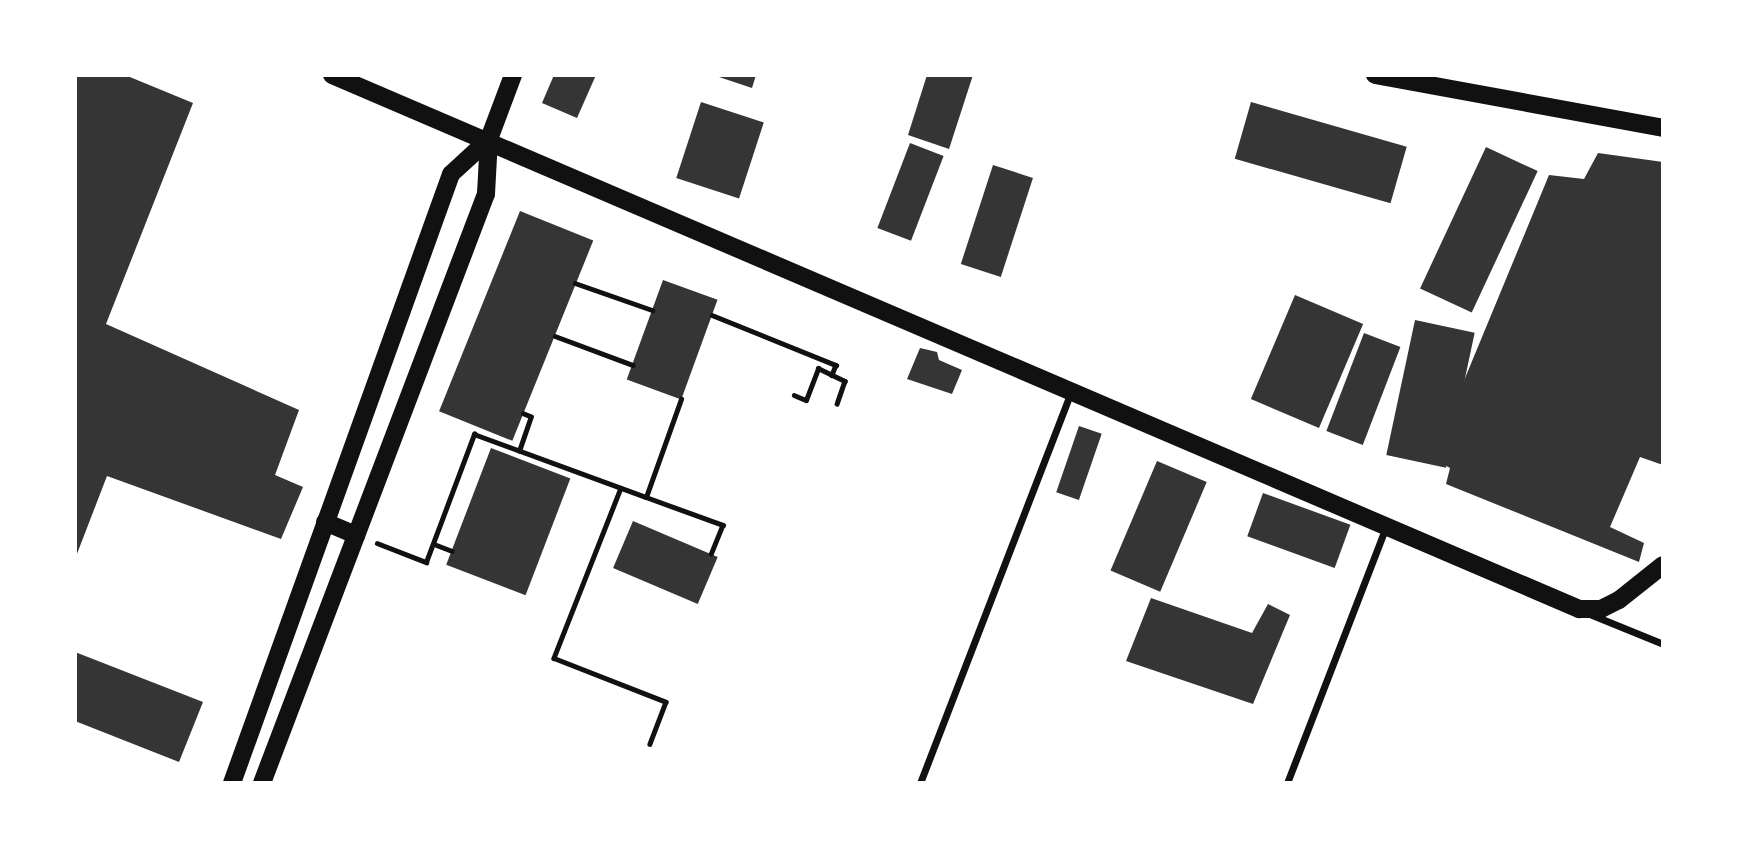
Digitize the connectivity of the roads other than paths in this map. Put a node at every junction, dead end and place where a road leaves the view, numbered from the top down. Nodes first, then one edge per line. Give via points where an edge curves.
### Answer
1 (332, 75) edge
2 (513, 75) edge
3 (1375, 75) edge
4 (1663, 128) edge
5 (489, 139) junction
6 (1072, 390) junction
7 (325, 522) junction
8 (1386, 526) junction
9 (356, 535) junction
10 (1663, 565) edge
11 (1579, 609) junction
12 (1663, 644) edge
13 (232, 783) edge
14 (261, 783) edge
15 (920, 783) edge
16 (1287, 783) edge

1 - 5 main road
2 - 5 main road
3 - 4 main road
5 - 6 main road
5 - 7 main road via 451,174
5 - 9 main road via 485,194
6 - 8 main road
6 - 15 street
7 - 9 main road
7 - 13 main road
8 - 11 main road
8 - 16 street
9 - 14 main road
10 - 11 main road via 1619,600 1601,609
11 - 12 street

